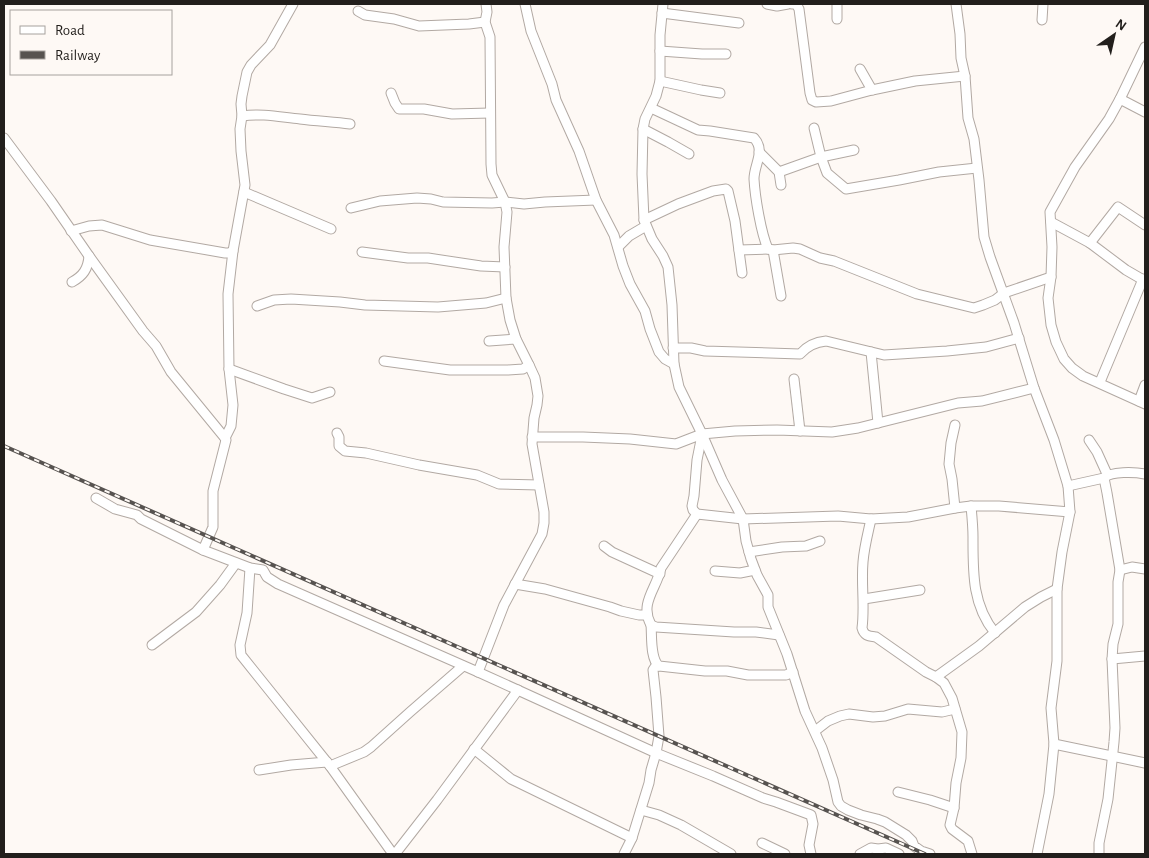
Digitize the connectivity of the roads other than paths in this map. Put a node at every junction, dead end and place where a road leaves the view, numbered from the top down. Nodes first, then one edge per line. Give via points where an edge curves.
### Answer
1 (294, 4) edge
2 (486, 4) edge
3 (525, 4) edge
4 (767, 4) edge
5 (788, 4) edge
6 (792, 4) edge
7 (836, 4) edge
8 (956, 4) edge
9 (1044, 4) edge
10 (662, 8) edge
11 (358, 11) dead end
12 (836, 19) dead end
13 (1042, 20) dead end
14 (485, 22) junction
15 (739, 23) dead end
16 (1145, 46) edge
17 (660, 51) junction
18 (726, 54) dead end
19 (860, 68) dead end
20 (965, 76) junction
21 (660, 81) junction
22 (872, 90) junction
23 (392, 93) dead end
24 (720, 93) dead end
25 (1120, 99) junction
26 (651, 108) junction
27 (1145, 112) edge
28 (490, 113) junction
29 (242, 116) junction
30 (350, 124) dead end
31 (814, 128) dead end
32 (643, 129) junction
33 (5, 145) edge
34 (854, 150) dead end
35 (759, 152) junction
36 (688, 154) dead end
37 (821, 157) junction
38 (977, 168) junction
39 (779, 172) junction
40 (781, 185) dead end
41 (244, 193) junction
42 (596, 200) junction
43 (505, 202) junction
44 (351, 208) dead end
45 (1051, 222) junction
46 (645, 223) junction
47 (1145, 225) edge
48 (331, 229) dead end
49 (72, 231) junction
50 (1090, 243) junction
51 (618, 247) junction
52 (770, 249) junction
53 (739, 250) junction
54 (233, 251) junction
55 (362, 252) dead end
56 (89, 256) junction
57 (504, 268) junction
58 (742, 273) dead end
59 (1051, 277) junction
60 (1144, 280) edge
61 (72, 282) dead end
62 (1004, 293) junction
63 (781, 296) dead end
64 (506, 298) junction
65 (256, 306) dead end
66 (1019, 338) junction
67 (516, 339) junction
68 (489, 341) dead end
69 (673, 348) junction
70 (871, 352) junction
71 (384, 361) dead end
72 (674, 364) junction
73 (530, 366) junction
74 (229, 369) junction
75 (794, 379) dead end
76 (1100, 382) junction
77 (1145, 385) edge
78 (1034, 388) junction
79 (330, 392) dead end
80 (1142, 403) edge
81 (878, 423) junction
82 (955, 425) dead end
83 (800, 431) junction
84 (336, 432) dead end
85 (702, 434) junction
86 (532, 437) junction
87 (225, 438) junction
88 (1089, 440) dead end
89 (1145, 474) edge
90 (1106, 476) junction
91 (539, 485) junction
92 (1068, 486) junction
93 (96, 498) dead end
94 (972, 506) junction
95 (955, 508) junction
96 (1070, 512) junction
97 (696, 514) junction
98 (743, 519) junction
99 (871, 519) junction
100 (820, 541) dead end
101 (604, 546) dead end
102 (203, 550) junction
103 (749, 552) junction
104 (236, 563) junction
105 (250, 568) junction
106 (1145, 569) edge
107 (755, 570) junction
108 (1120, 570) junction
109 (715, 571) dead end
110 (660, 574) junction
111 (515, 584) junction
112 (1057, 589) junction
113 (920, 590) dead end
114 (864, 599) junction
115 (647, 615) junction
116 (651, 625) junction
117 (995, 633) junction
118 (779, 635) junction
119 (152, 645) dead end
120 (1145, 656) edge
121 (1112, 659) junction
122 (463, 666) junction
123 (659, 666) junction
124 (478, 672) junction
125 (793, 672) junction
126 (936, 677) junction
127 (518, 690) junction
128 (955, 709) junction
129 (815, 731) junction
130 (1054, 744) junction
131 (474, 750) junction
132 (656, 753) junction
133 (1113, 756) junction
134 (1145, 762) edge
135 (329, 764) junction
136 (259, 770) dead end
137 (898, 792) dead end
138 (954, 808) junction
139 (641, 810) junction
140 (632, 838) junction
141 (762, 843) dead end
142 (885, 851) edge
143 (394, 854) edge
144 (624, 854) edge
145 (731, 854) edge
146 (785, 854) edge
147 (811, 854) edge
148 (860, 854) edge
149 (899, 854) edge
150 (930, 854) edge
151 (972, 854) edge
152 (1037, 854) edge
153 (1098, 854) edge

1 - 29 street via 270,45 247,72
2 - 14 street
3 - 42 street via 531,31
4 - 5 street
6 - 22 street via 799,9 812,100 831,101
7 - 12 street
8 - 20 street
9 - 13 street
10 - 15 street
10 - 17 street
11 - 14 street via 365,16 419,26
14 - 28 street via 490,37
16 - 25 street
17 - 18 street
17 - 21 street
19 - 22 street
20 - 22 street
20 - 38 street
21 - 24 street
21 - 26 street
23 - 28 street via 399,109 452,114
25 - 27 street
25 - 45 street via 1050,212
26 - 32 street
26 - 35 street via 698,130 754,138 759,143
28 - 43 street via 492,176
29 - 30 street via 271,115
29 - 41 street
31 - 37 street
32 - 36 street
32 - 46 street
33 - 49 street
34 - 37 street
35 - 39 street
35 - 52 street via 755,189 765,243
37 - 38 street via 827,174 846,189
37 - 39 street
38 - 62 street via 984,237
39 - 40 street
41 - 48 street
41 - 54 street
42 - 43 street
42 - 51 street
43 - 44 street via 444,202 417,198 380,201
43 - 57 street via 508,212
45 - 50 street
45 - 59 street
46 - 51 street
46 - 53 street via 678,204 726,189
46 - 69 street via 668,267
47 - 50 street via 1118,207
49 - 54 street via 102,225 150,240 226,253
49 - 56 street
50 - 60 street
51 - 72 street via 626,275 645,311 659,352
52 - 53 street
52 - 62 street via 800,249 917,294 974,308
52 - 63 street
53 - 58 street
54 - 74 street via 228,294
55 - 57 street
56 - 61 street via 86,270
56 - 87 street via 156,346 171,372
57 - 64 street
59 - 62 street
59 - 76 street via 1048,298 1056,342 1072,368
60 - 76 street
62 - 66 street
64 - 65 street via 438,307 291,299
64 - 67 street
66 - 70 street via 947,351 884,355
66 - 78 street
67 - 68 street
67 - 73 street
69 - 70 street via 800,354 813,344 826,341
69 - 72 street
70 - 81 street
71 - 73 street via 450,370 508,370
72 - 85 street via 679,387
73 - 86 street via 538,396
74 - 79 street via 312,398
74 - 87 street via 233,406 231,426
75 - 83 street
76 - 80 street
77 - 80 street
78 - 81 street
78 - 92 street
81 - 83 street via 832,432
82 - 95 street via 949,464
83 - 85 street
84 - 91 street via 339,446 345,451 477,475 499,484
85 - 86 street via 676,444 630,439
85 - 97 street via 692,506
85 - 98 street
86 - 91 street
87 - 102 street via 213,491 213,527
88 - 90 street
89 - 90 street via 1132,472
90 - 92 street
90 - 108 street
91 - 111 street via 544,523 542,534
92 - 96 street
93 - 102 street via 115,509 137,515
94 - 95 street
94 - 96 street
94 - 117 street via 974,586 982,612
95 - 99 street via 908,517
96 - 112 street
97 - 98 street
97 - 110 street
98 - 99 street via 838,516
98 - 103 street
99 - 114 street via 863,560
100 - 103 street via 806,546
101 - 110 street
102 - 104 street
103 - 107 street
104 - 105 street
104 - 119 street via 196,612
105 - 122 street via 263,570 278,584
105 - 135 street via 241,655
106 - 108 street via 1132,567
107 - 109 street
107 - 118 street via 768,595 768,607
108 - 121 street via 1118,624
110 - 115 street via 648,600
111 - 115 street
111 - 124 street
112 - 117 street via 1025,607
112 - 130 street via 1057,661 1051,708
113 - 114 street
114 - 126 street via 863,633 876,637
115 - 116 street
116 - 118 street
116 - 123 street via 654,658
117 - 126 street
118 - 125 street
120 - 121 street
121 - 133 street
122 - 124 street
122 - 135 street via 371,747
123 - 125 street via 748,675 786,675
123 - 132 street via 653,670 659,736
124 - 127 street
125 - 129 street
126 - 128 street via 944,683
127 - 131 street
127 - 132 street
128 - 129 street via 942,712 908,710 885,716 849,714 828,721
128 - 138 street via 962,732
129 - 150 street via 841,806 885,822 906,835 921,851
130 - 133 street
130 - 152 street via 1049,794
131 - 140 street via 512,779
131 - 143 street
132 - 139 street
132 - 147 street via 811,815 813,824 808,845
133 - 134 street
133 - 153 street
135 - 136 street
135 - 143 street
137 - 138 street
138 - 151 street via 950,825 968,841
139 - 140 street
139 - 145 street via 681,825
140 - 144 street
141 - 146 street
142 - 148 street via 871,848
142 - 149 street

